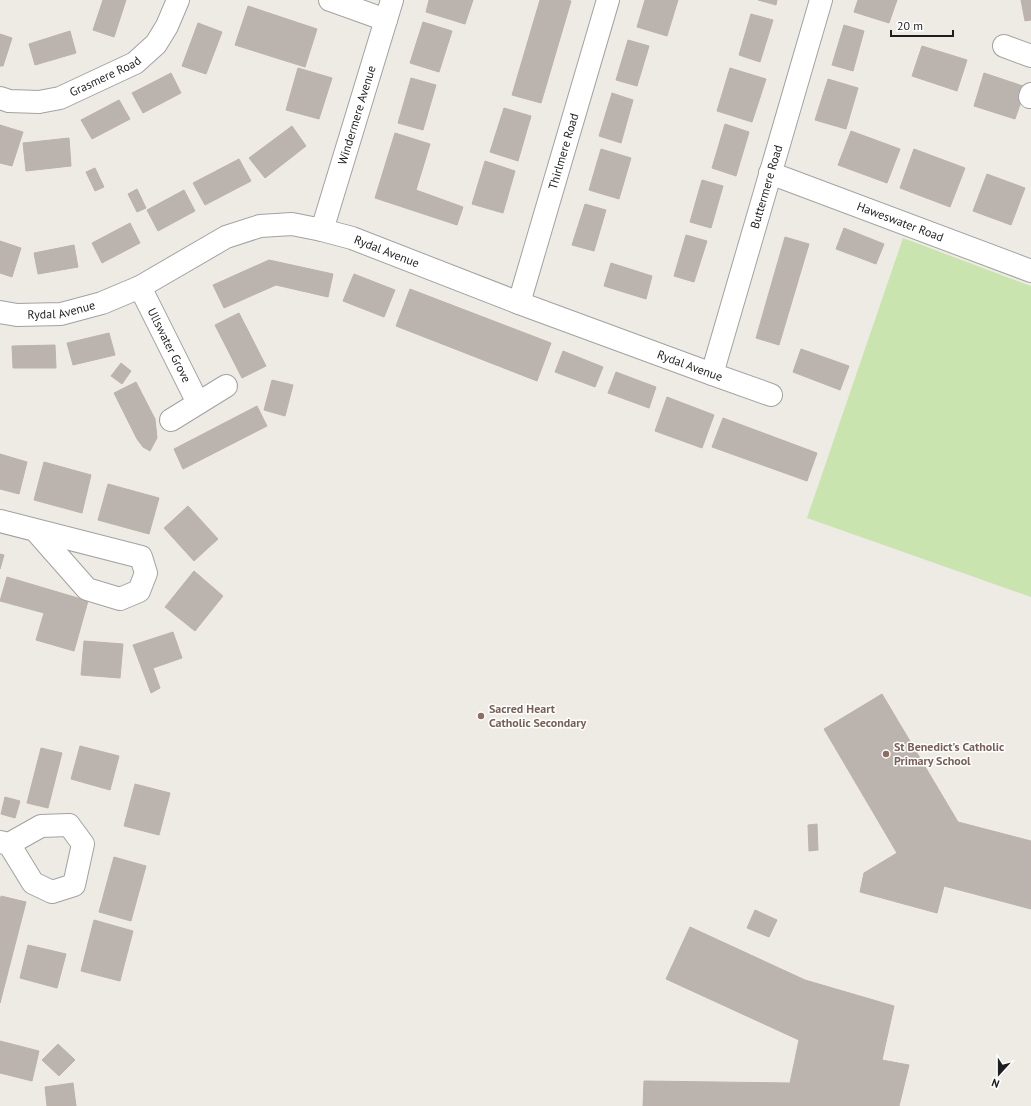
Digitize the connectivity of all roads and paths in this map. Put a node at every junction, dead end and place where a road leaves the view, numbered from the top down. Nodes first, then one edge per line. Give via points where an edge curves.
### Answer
1 (178, 0) edge
2 (330, 0) edge
3 (608, 0) edge
4 (821, 0) edge
5 (389, 10) edge
6 (1004, 46) dead end
7 (1031, 56) edge
8 (0, 98) edge
9 (770, 174) junction
10 (322, 230) junction
11 (1031, 271) edge
12 (140, 287) junction
13 (519, 303) junction
14 (0, 312) edge
15 (712, 374) junction
16 (226, 386) dead end
17 (771, 395) dead end
18 (198, 403) junction
19 (171, 420) dead end
20 (0, 522) edge
21 (35, 530) junction

1 - 8 street, Grasmere Road via 156,44 135,63 60,98 38,102 9,101
2 - 5 street
3 - 13 street, Thirlmere Road
4 - 9 street, Buttermere Road
5 - 10 street, Windermere Avenue
6 - 7 street
9 - 11 street, Haweswater Road
9 - 15 street, Buttermere Road
10 - 12 street, Rydal Avenue via 292,224 260,226 226,237
10 - 13 street, Rydal Avenue via 352,238
12 - 14 street, Rydal Avenue via 102,303 62,314 17,315
12 - 18 street, Ullswater Grove
13 - 15 street, Rydal Avenue
15 - 17 street, Rydal Avenue
16 - 18 street
18 - 19 street
20 - 21 street
21 - 21 street via 141,557 146,573 139,591 120,599 87,589

